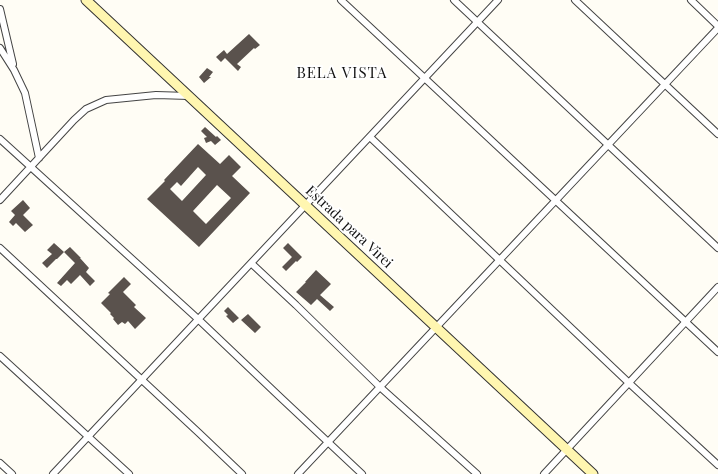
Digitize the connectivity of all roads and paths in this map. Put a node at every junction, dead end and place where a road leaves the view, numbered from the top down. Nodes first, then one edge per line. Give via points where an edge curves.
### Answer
1 (86, 0) edge
2 (341, 0) edge
3 (454, 0) edge
4 (498, 0) edge
5 (575, 0) edge
6 (691, 0) edge
7 (0, 9) edge
8 (477, 22) junction
9 (718, 27) edge
10 (0, 48) edge
11 (14, 70) junction
12 (424, 78) junction
13 (665, 85) junction
14 (189, 96) junction
15 (718, 134) edge
16 (370, 136) junction
17 (0, 139) edge
18 (608, 145) junction
19 (39, 158) junction
20 (30, 167) junction
21 (0, 200) edge
22 (555, 201) junction
23 (305, 205) junction
24 (0, 248) edge
25 (718, 248) edge
26 (500, 260) junction
27 (251, 263) junction
28 (718, 287) edge
29 (198, 319) junction
30 (686, 322) junction
31 (436, 327) junction
32 (718, 352) edge
33 (0, 356) edge
34 (141, 380) junction
35 (629, 383) junction
36 (380, 387) junction
37 (88, 436) junction
38 (328, 442) junction
39 (567, 450) junction
40 (0, 463) edge
41 (718, 466) edge
42 (12, 474) edge
43 (53, 474) edge
44 (129, 474) edge
45 (242, 474) edge
46 (298, 474) edge
47 (362, 474) edge
48 (477, 474) edge
49 (544, 474) edge
50 (593, 474) edge

1 - 14 street, Estrada para Virei
2 - 12 street
3 - 8 street
4 - 8 street
5 - 13 street
6 - 9 street
7 - 11 street
8 - 12 street
8 - 18 street
9 - 13 street
10 - 11 street
11 - 19 street via 25,93
12 - 16 street
12 - 22 street
13 - 15 street
13 - 18 street
14 - 19 street via 156,95 106,100 86,109
14 - 23 street, Estrada para Virei
16 - 23 street
16 - 26 street
17 - 20 street
18 - 22 street
18 - 25 street
19 - 20 street
20 - 21 street
20 - 29 street
22 - 26 street
22 - 30 street
23 - 27 street
23 - 31 street, Estrada para Virei
24 - 34 street
26 - 31 street
26 - 35 street
27 - 29 street
27 - 36 street
28 - 30 street
29 - 34 street
29 - 38 street
30 - 32 street
30 - 35 street
31 - 36 street
31 - 39 street, Estrada para Virei
33 - 37 street
34 - 37 street
34 - 45 street
35 - 39 street
35 - 41 street
36 - 38 street
36 - 48 street
37 - 43 street
37 - 44 street
38 - 46 street
38 - 47 street
39 - 49 street
39 - 50 street, Estrada para Virei
40 - 42 street

